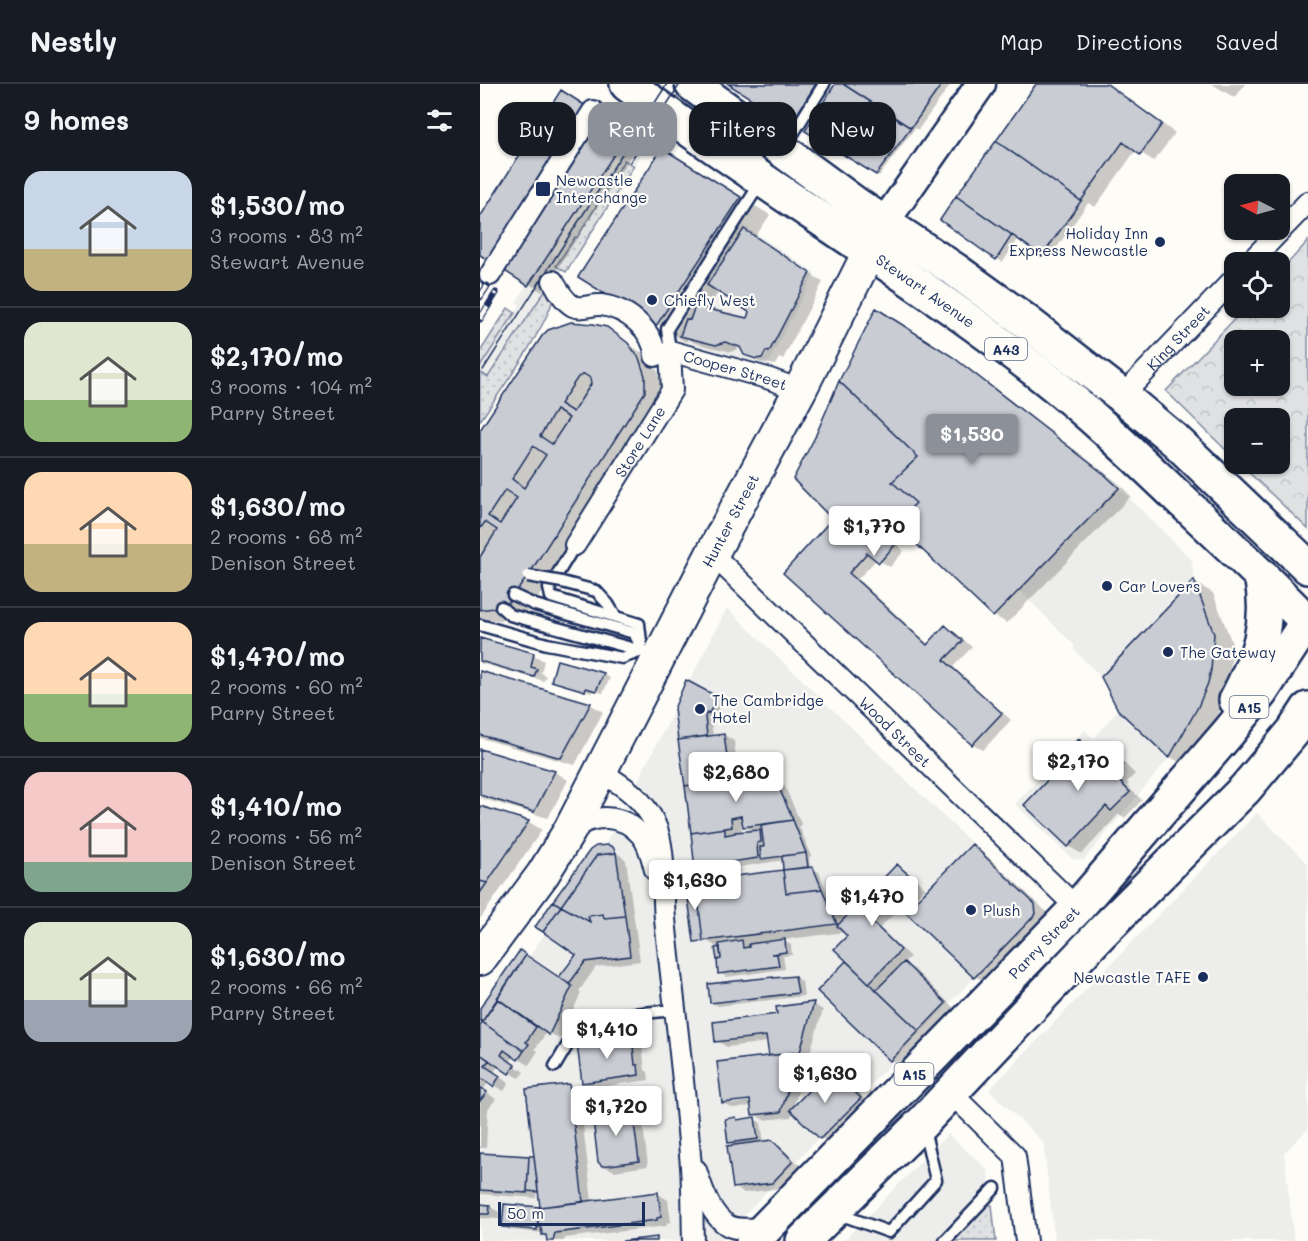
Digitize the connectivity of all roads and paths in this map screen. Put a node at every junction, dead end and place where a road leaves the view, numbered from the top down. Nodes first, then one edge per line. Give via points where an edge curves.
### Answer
1 (627, 84) edge
2 (824, 84) edge
3 (981, 84) edge
4 (699, 87) edge
5 (718, 102) edge
6 (588, 119) edge
7 (797, 127) edge
8 (789, 156) edge
9 (762, 179) junction
10 (1308, 202) edge
11 (884, 223) junction
12 (869, 252) junction
13 (1260, 252) edge
14 (490, 276) dead end
15 (553, 281) dead end
16 (1224, 289) edge
17 (663, 353) junction
18 (800, 390) junction
19 (1122, 396) junction
20 (575, 545) joint
21 (712, 554) junction
22 (1308, 567) edge
23 (1261, 575) junction
24 (528, 576) dead end
25 (513, 595) dead end
26 (501, 608) dead end
27 (616, 617) junction
28 (1308, 622) edge
29 (480, 625) edge
30 (650, 655) junction
31 (1308, 709) edge
32 (1203, 762) junction
33 (601, 772) junction
34 (570, 830) junction
35 (663, 905) junction
36 (1077, 908) junction
37 (1102, 932) junction
38 (480, 959) edge
39 (674, 1010) junction
40 (555, 1066) dead end
41 (951, 1093) junction
42 (923, 1122) junction
43 (691, 1156) junction
44 (995, 1188) dead end
45 (829, 1215) junction
46 (769, 1237) edge
47 (693, 1241) edge
48 (803, 1241) edge
49 (945, 1241) edge
50 (1026, 1241) edge

1 - 9 highway, Stewart Avenue / A43
2 - 7 lane
3 - 11 main road, Hunter Street
4 - 5 highway, A43
6 - 14 street
8 - 11 highway, A43
9 - 12 highway, Stewart Avenue / A43
9 - 17 lane, Store Lane via 667,329
10 - 13 street
11 - 12 highway, Hunter Street
11 - 19 highway, A43 via 1006,307
12 - 18 main road, Hunter Street
12 - 23 highway, Stewart Avenue / A43 via 922,287 1089,414
15 - 17 street via 562,296 578,308 603,305 634,320
16 - 19 street, King Street
17 - 18 street, Cooper Street via 768,378
17 - 20 street, Store Lane via 672,390
18 - 21 main road, Hunter Street
19 - 22 highway, A43 via 1177,442
20 - 27 lane, Store Lane via 549,588 551,597
21 - 30 main road, Hunter Street
21 - 36 street, Wood Street
23 - 28 highway, Stewart Avenue / A43
23 - 32 highway via 1266,610 1258,653
24 - 27 lane, bridge via 596,591
25 - 30 lane via 634,633
26 - 30 lane via 510,615
27 - 30 lane, Store Lane via 639,624
28 - 32 highway, Parry Street / A15 via 1261,692
29 - 30 lane via 547,644 622,658
30 - 33 main road, Hunter Street
31 - 37 highway, A15 via 1245,789
32 - 36 highway, Parry Street / A15
33 - 34 main road, Hunter Street
33 - 35 street via 639,800 656,827 661,843
34 - 35 street via 597,817 613,818 628,825 648,847
34 - 38 main road, Hunter Street via 543,874
35 - 39 street
36 - 37 highway
36 - 46 highway, Parry Street / A15
37 - 41 highway, A15
39 - 40 lane via 583,1020
39 - 43 street
41 - 42 highway, A15
41 - 50 street via 1015,1156
42 - 45 highway, A15
42 - 45 lane via 936,1180 889,1232
43 - 46 street via 710,1204 723,1222
43 - 47 street
44 - 49 lane
45 - 46 highway
45 - 48 highway, A15

